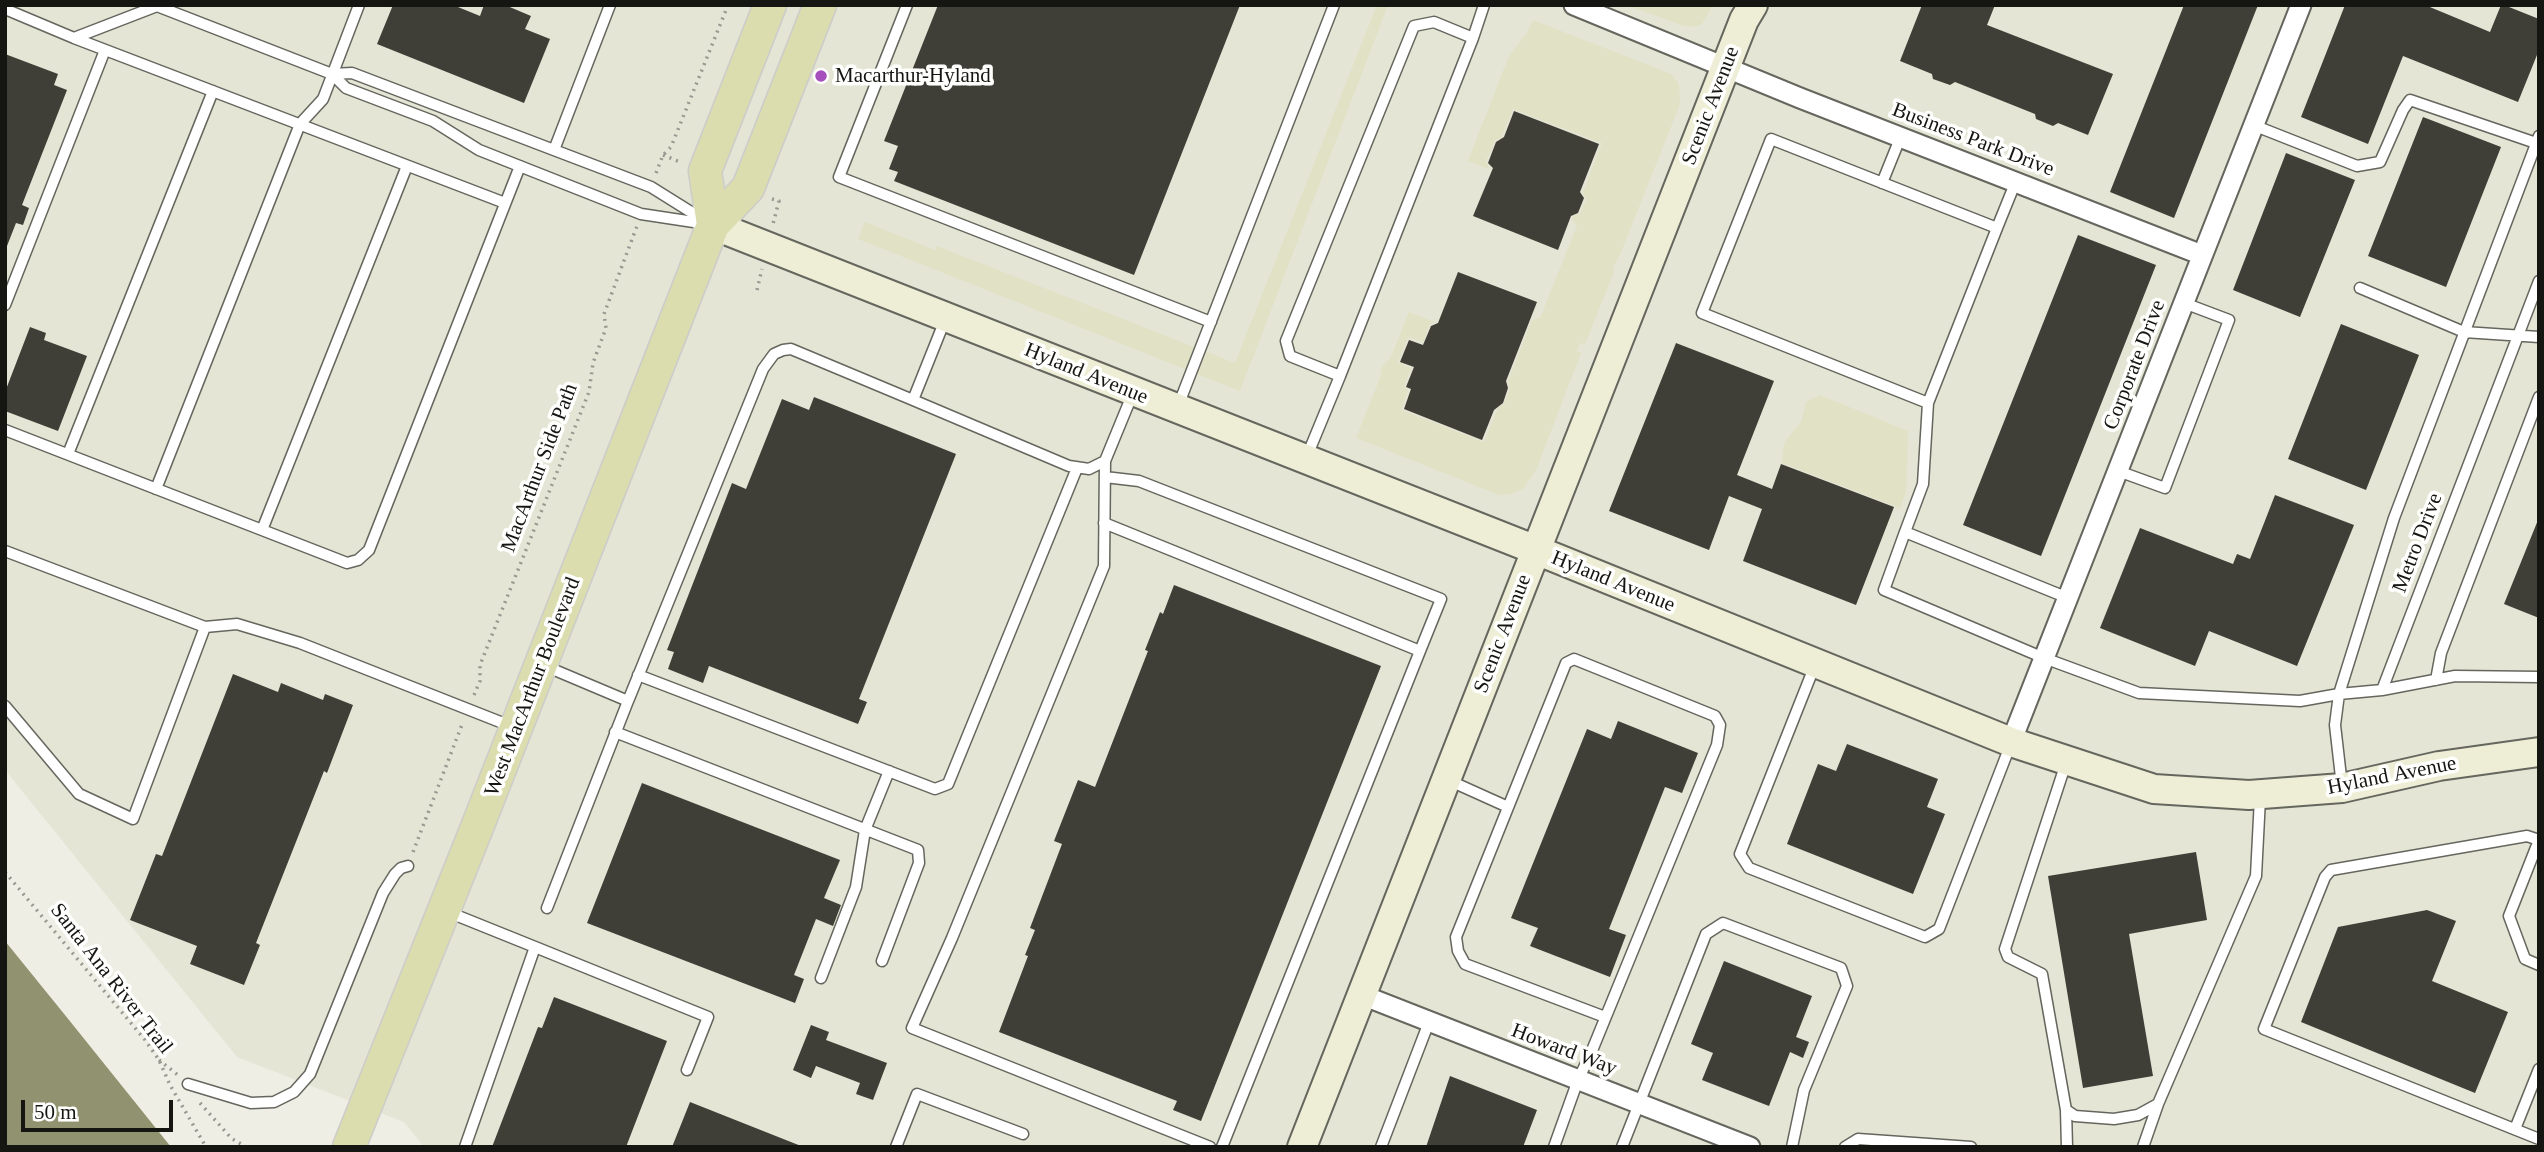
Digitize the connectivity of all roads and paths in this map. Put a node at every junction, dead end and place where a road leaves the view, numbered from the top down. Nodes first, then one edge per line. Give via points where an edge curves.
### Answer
1 (359, 5) edge
2 (609, 5) edge
3 (728, 5) edge
4 (770, 5) edge
5 (820, 5) edge
6 (906, 5) edge
7 (1334, 5) edge
8 (1484, 5) edge
9 (1574, 5) edge
10 (1753, 5) edge
11 (2301, 5) edge
12 (5, 9) edge
13 (74, 38) junction
14 (1473, 38) junction
15 (106, 50) junction
16 (1727, 68) junction
17 (332, 74) junction
18 (213, 91) junction
19 (300, 124) junction
20 (2253, 125) junction
21 (1901, 136) junction
22 (2537, 139) edge
23 (554, 150) junction
24 (407, 166) junction
25 (520, 166) junction
26 (2016, 181) junction
27 (1882, 183) junction
28 (651, 187) junction
29 (505, 203) junction
30 (641, 214) junction
31 (713, 225) junction
32 (1997, 228) junction
33 (2202, 255) junction
34 (2539, 281) edge
35 (2360, 288) dead end
36 (2183, 303) junction
37 (5, 305) edge
38 (946, 318) junction
39 (1211, 322) junction
40 (2464, 332) junction
41 (2518, 336) junction
42 (2539, 337) edge
43 (1340, 376) junction
44 (1133, 393) junction
45 (2539, 397) edge
46 (912, 400) junction
47 (1928, 403) junction
48 (1177, 410) junction
49 (5, 430) edge
50 (68, 454) junction
51 (1306, 460) junction
52 (1105, 461) junction
53 (1077, 468) junction
54 (2118, 471) junction
55 (1105, 477) junction
56 (156, 489) junction
57 (1104, 523) junction
58 (262, 530) junction
59 (1905, 532) junction
60 (1536, 550) junction
61 (5, 551) edge
62 (2068, 598) junction
63 (205, 627) junction
64 (1420, 651) junction
65 (2044, 657) junction
66 (541, 664) junction
67 (1815, 664) junction
68 (638, 675) junction
69 (2539, 677) edge
70 (2436, 680) junction
71 (2382, 690) junction
72 (2339, 694) junction
73 (628, 701) junction
74 (5, 706) edge
75 (468, 709) junction
76 (517, 728) junction
77 (615, 732) junction
78 (2011, 742) junction
79 (2539, 752) edge
80 (2067, 760) junction
81 (889, 771) junction
82 (1447, 780) junction
83 (2342, 788) junction
84 (2260, 794) junction
85 (1508, 807) junction
86 (865, 830) junction
87 (2539, 840) edge
88 (408, 866) joint
89 (5, 872) edge
90 (547, 908) dead end
91 (444, 911) junction
92 (535, 947) junction
93 (882, 961) dead end
94 (2539, 965) edge
95 (821, 978) dead end
96 (1362, 995) junction
97 (1605, 1017) junction
98 (1429, 1022) junction
99 (2539, 1069) edge
100 (687, 1070) dead end
101 (1578, 1080) junction
102 (188, 1084) dead end
103 (1640, 1104) junction
104 (2158, 1104) junction
105 (2066, 1110) junction
106 (2515, 1129) junction
107 (1023, 1134) dead end
108 (2539, 1139) edge
109 (206, 1147) edge
110 (349, 1147) edge
111 (465, 1147) edge
112 (896, 1147) edge
113 (1210, 1147) edge
114 (1222, 1147) edge
115 (1302, 1147) edge
116 (1381, 1147) edge
117 (1554, 1147) edge
118 (1622, 1147) edge
119 (1750, 1147) edge
120 (1792, 1147) edge
121 (1845, 1147) edge
122 (1971, 1147) edge
123 (2067, 1147) edge
124 (2143, 1147) edge

1 - 17 lane
2 - 23 lane
3 - 28 path
4 - 31 main road, West MacArthur Boulevard via 705,171
5 - 31 main road, West MacArthur Boulevard via 748,188
6 - 39 lane via 839,177
7 - 39 lane
8 - 14 lane
9 - 16 street, Business Park Drive
10 - 16 street, Scenic Avenue
11 - 20 street, Corporate Drive
12 - 13 lane
13 - 15 lane
13 - 17 lane via 157,6
14 - 43 lane
14 - 43 lane via 1434,22 1414,26 1286,341 1290,356
15 - 18 lane
15 - 37 lane
16 - 21 street, Business Park Drive
16 - 60 street, Scenic Avenue
17 - 19 lane via 323,99
17 - 23 lane via 352,73
17 - 25 lane via 346,88 433,121 479,150
18 - 19 lane
18 - 50 lane
19 - 24 lane
19 - 56 lane
20 - 22 lane via 2357,166 2380,162 2410,100
20 - 33 street, Corporate Drive
21 - 26 street, Business Park Drive
21 - 27 lane
22 - 40 lane
23 - 28 lane
24 - 29 lane
24 - 58 lane
25 - 29 lane
25 - 30 lane
26 - 32 lane
26 - 33 street, Business Park Drive
27 - 32 lane
27 - 47 lane via 1771,139 1702,313
28 - 31 lane
29 - 58 lane via 369,550 347,563
30 - 31 lane
30 - 75 path, MacArthur Side Path via 604,314 606,328 589,391 480,665 480,681
31 - 38 street, Hyland Avenue
31 - 66 main road, West MacArthur Boulevard
32 - 47 lane
33 - 36 street, Corporate Drive
34 - 41 lane, Metro Drive
35 - 40 lane
36 - 54 street, Corporate Drive
36 - 54 lane via 2229,320 2165,488
38 - 44 street, Hyland Avenue
38 - 46 lane
39 - 48 lane
40 - 41 lane
40 - 72 lane via 2394,518
41 - 42 lane
41 - 71 lane, Metro Drive
43 - 51 lane
44 - 48 street, Hyland Avenue
44 - 52 lane
45 - 70 lane via 2441,653
46 - 53 lane
46 - 68 lane via 791,349 767,361
47 - 59 lane via 1923,484
48 - 51 street, Hyland Avenue
49 - 50 lane
50 - 56 lane
51 - 60 street, Hyland Avenue
52 - 53 lane via 1089,469
52 - 55 lane
53 - 81 lane via 948,784 936,789
54 - 62 street, Corporate Drive
55 - 57 lane
55 - 64 lane via 1139,481 1441,599
56 - 58 lane
57 - 64 lane
57 - 113 lane via 1104,566 912,1028
59 - 62 lane
59 - 65 lane via 1884,590
60 - 67 street, Hyland Avenue
60 - 82 street, Scenic Avenue
61 - 63 lane
62 - 65 street, Corporate Drive
63 - 74 lane via 133,819 79,794
63 - 75 lane via 237,624 300,643
64 - 114 lane
65 - 72 lane via 2138,692 2300,701
65 - 78 street, Corporate Drive
66 - 73 lane
66 - 76 main road, West MacArthur Boulevard
67 - 78 street, Hyland Avenue
67 - 78 lane via 1740,854 1749,869 1924,937 1939,929
68 - 73 lane
68 - 81 lane
69 - 70 lane
70 - 71 lane
71 - 72 lane
72 - 83 lane via 2334,725
73 - 77 lane
75 - 76 lane
75 - 88 path, MacArthur Side Path
76 - 91 main road, West MacArthur Boulevard
77 - 86 lane
77 - 90 lane
78 - 80 street, Hyland Avenue
79 - 83 street, Hyland Avenue via 2439,766
80 - 84 street, Hyland Avenue via 2154,789
80 - 105 lane via 2005,949 2008,957 2042,974
81 - 86 lane
82 - 85 lane
82 - 96 street, Scenic Avenue
83 - 84 street, Hyland Avenue
84 - 104 lane via 2256,876
85 - 97 lane via 1456,937 1458,951 1465,964
85 - 97 lane via 1566,663 1574,659 1715,716 1720,725 1717,745
86 - 93 lane via 918,850 919,863
86 - 95 lane via 856,887
87 - 94 lane via 2509,916 2525,959
87 - 106 lane via 2527,836 2331,870 2264,1029
88 - 102 lane via 395,874 383,892 310,1074 295,1092 274,1102 251,1103
89 - 109 path, Santa Ana River Trail via 145,1040
91 - 92 lane
91 - 110 main road, West MacArthur Boulevard
92 - 100 lane via 708,1017
92 - 111 lane
96 - 98 street, Howard Way
96 - 115 street, Scenic Avenue
97 - 101 lane
98 - 101 street, Howard Way
98 - 116 lane
99 - 106 lane
101 - 103 street, Howard Way
101 - 117 lane
103 - 118 lane
103 - 119 street, Howard Way
103 - 120 lane via 1706,934 1723,923 1841,968 1847,986 1804,1090
104 - 105 lane via 2138,1115 2114,1119 2075,1116
104 - 124 lane
105 - 123 lane
106 - 108 lane
107 - 112 lane via 918,1094
121 - 122 lane via 1858,1139

